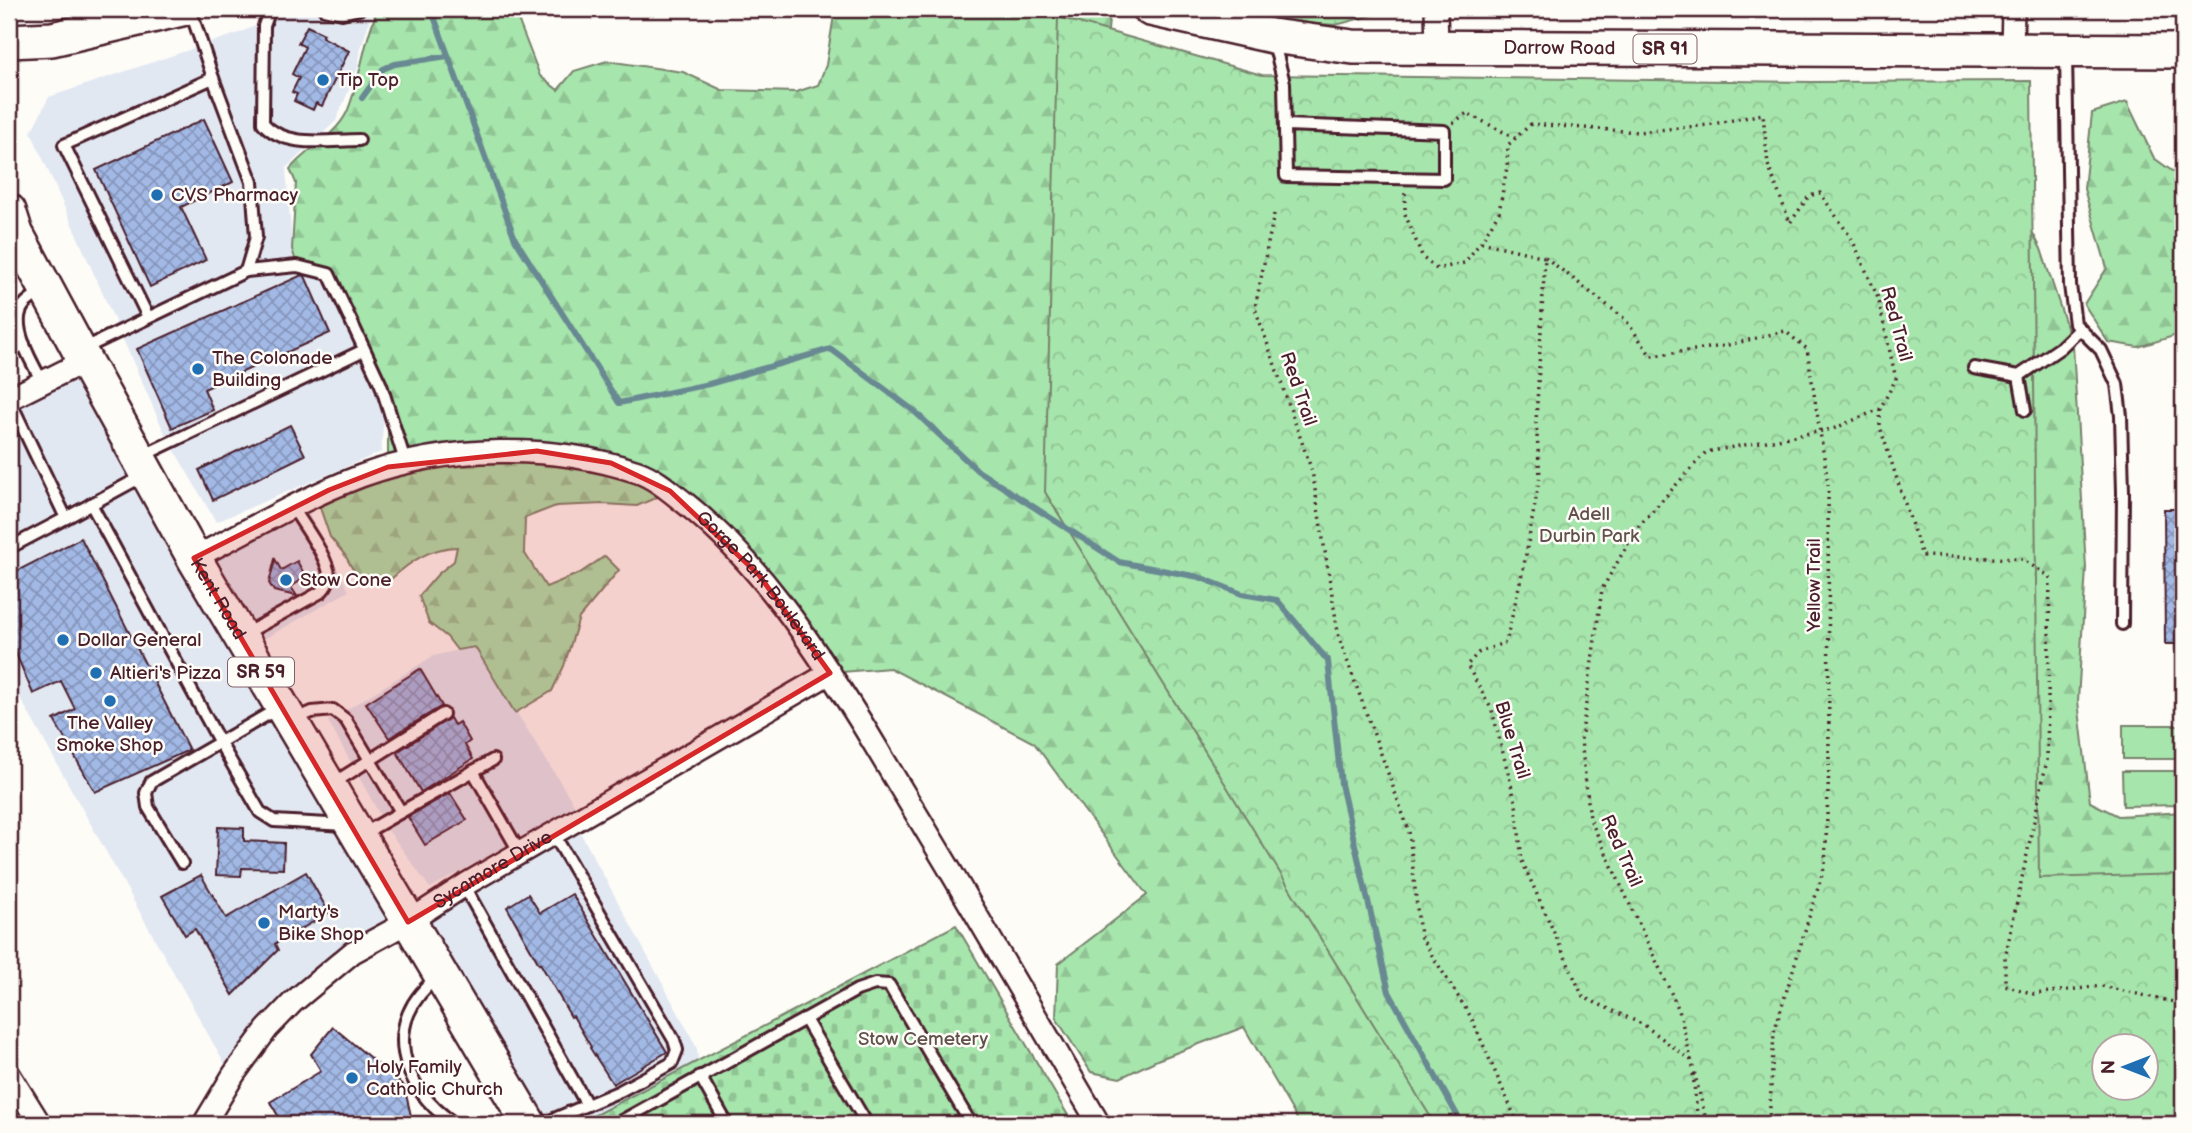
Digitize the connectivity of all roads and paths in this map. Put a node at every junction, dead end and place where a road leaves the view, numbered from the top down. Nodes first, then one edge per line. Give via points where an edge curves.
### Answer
1 (182, 9) edge
2 (190, 9) edge
3 (270, 9) edge
4 (324, 9) edge
5 (359, 9) edge
6 (1150, 9) edge
7 (1436, 9) edge
8 (2013, 9) edge
9 (1272, 36) junction
10 (9, 41) edge
11 (1437, 47) junction
12 (2012, 50) junction
13 (2066, 50) junction
14 (2183, 51) edge
15 (213, 79) junction
16 (1467, 113) dead end
17 (1286, 125) junction
18 (1515, 138) junction
19 (359, 140) dead end
20 (1405, 178) junction
21 (9, 211) edge
22 (1274, 214) dead end
23 (1481, 242) junction
24 (1545, 257) junction
25 (246, 271) junction
26 (47, 287) junction
27 (148, 317) junction
28 (2080, 329) junction
29 (24, 344) junction
30 (364, 350) junction
31 (9, 352) edge
32 (82, 356) junction
33 (1974, 368) dead end
34 (2019, 376) junction
35 (43, 383) junction
36 (9, 399) edge
37 (1880, 409) junction
38 (2025, 410) dead end
39 (1820, 431) junction
40 (406, 464) junction
41 (144, 466) junction
42 (91, 504) junction
43 (293, 508) junction
44 (66, 517) junction
45 (9, 548) edge
46 (194, 558) junction
47 (2122, 624) dead end
48 (241, 637) junction
49 (830, 673) junction
50 (286, 714) junction
51 (443, 714) dead end
52 (220, 743) junction
53 (369, 760) junction
54 (493, 760) dead end
55 (473, 771) junction
56 (329, 786) junction
57 (401, 812) junction
58 (356, 831) junction
59 (553, 833) junction
60 (520, 853) junction
61 (181, 863) dead end
62 (464, 886) junction
63 (408, 922) junction
64 (440, 975) junction
65 (2183, 1004) edge
66 (804, 1019) junction
67 (1692, 1061) junction
68 (9, 1074) edge
69 (700, 1076) junction
70 (587, 1105) junction
71 (40, 1124) edge
72 (204, 1124) edge
73 (455, 1124) edge
74 (529, 1124) edge
75 (542, 1124) edge
76 (616, 1124) edge
77 (727, 1124) edge
78 (867, 1124) edge
79 (971, 1124) edge
80 (1099, 1124) edge
81 (1518, 1124) edge
82 (1698, 1124) edge
83 (1707, 1124) edge
84 (1769, 1124) edge

1 - 10 main road via 52,39
2 - 15 lane
3 - 19 lane via 264,26 263,123 272,134 289,140
4 - 5 lane via 342,13
6 - 9 main road, Darrow Road / SR 91
7 - 11 street
8 - 12 street
9 - 11 main road, Darrow Road / SR 91 via 1353,47
9 - 17 lane via 1284,83
11 - 12 main road, Darrow Road / SR 91
12 - 13 main road, Darrow Road / SR 91
13 - 14 main road, Darrow Road / SR 91
13 - 28 lane via 2070,285 2075,324
15 - 25 lane via 252,182 256,237
15 - 27 lane via 64,145
16 - 18 path
17 - 20 lane via 1286,176
17 - 20 lane via 1444,131 1444,179
18 - 23 path via 1508,145 1499,212
18 - 37 path, Red Trail via 1531,124 1638,132 1763,114 1768,165 1790,223 1809,196 1819,193 1852,239 1878,298 1896,379
20 - 23 path via 1405,214 1423,258 1437,269 1464,263
21 - 26 main road, Kent Road / SR 59 via 16,233
22 - 81 path, Red Trail via 1255,308 1312,471 1339,638 1409,831 1419,936 1471,1017
23 - 24 path
24 - 39 path, Yellow Trail via 1625,319 1651,356 1724,346 1785,331 1807,349
24 - 67 path, Blue Trail via 1536,408 1540,476 1524,565 1506,642 1478,653 1467,665 1492,710 1516,804 1522,861 1583,997 1644,1025
25 - 27 lane
25 - 30 lane via 296,266 329,274
26 - 29 lane via 23,306 19,319
26 - 32 main road, Kent Road / SR 59
27 - 32 lane
28 - 34 lane
28 - 47 lane via 2101,351 2117,384 2123,492
29 - 31 lane
29 - 35 lane
30 - 40 lane via 381,385
30 - 41 lane
32 - 35 street
32 - 41 main road, Kent Road / SR 59
33 - 34 lane
34 - 38 lane
35 - 36 street
36 - 44 lane
37 - 39 path, Red Trail
37 - 65 path via 1880,427 1922,556 2022,559 2050,577 2047,760 2005,958 2005,985 2034,994 2101,986
39 - 67 path, Red Trail via 1706,452 1637,528 1602,589 1581,740 1590,819 1679,1010
39 - 84 path, Yellow Trail via 1828,483 1825,865 1774,1032
40 - 43 street, Gorge Park Boulevard via 359,477
40 - 49 street, Gorge Park Boulevard via 537,451 641,472 700,515 750,566
41 - 42 lane
41 - 46 main road, Kent Road / SR 59
42 - 44 lane
42 - 52 lane
43 - 46 street, Gorge Park Boulevard
43 - 48 lane via 327,564 327,585
44 - 45 lane
46 - 48 main road, Kent Road / SR 59
48 - 50 main road, Kent Road / SR 59
49 - 59 street, Sycamore Drive
49 - 80 street, Gorge Park Boulevard
50 - 52 lane
50 - 53 lane via 333,710 346,720
50 - 56 main road, Kent Road / SR 59
51 - 53 lane
52 - 58 lane via 267,817
52 - 61 lane via 151,782 146,793 148,807
53 - 56 lane
53 - 57 lane
54 - 55 lane
55 - 57 lane
55 - 60 lane
56 - 58 main road, Kent Road / SR 59
57 - 58 lane
58 - 63 main road, Kent Road / SR 59
59 - 60 street, Sycamore Drive
59 - 70 lane via 677,1050 672,1063
60 - 62 street, Sycamore Drive
62 - 63 street, Sycamore Drive
62 - 70 lane
63 - 64 main road, Kent Road / SR 59
63 - 72 street, Sycamore Drive via 353,952 293,1002 248,1054
64 - 73 lane via 416,999 404,1026 402,1046 414,1084
64 - 74 main road, Kent Road / SR 59
66 - 69 lane
66 - 78 lane
66 - 79 lane via 857,990 889,985
67 - 82 path
67 - 83 path, Red Trail
68 - 71 street
69 - 76 lane
69 - 77 lane
70 - 75 lane

